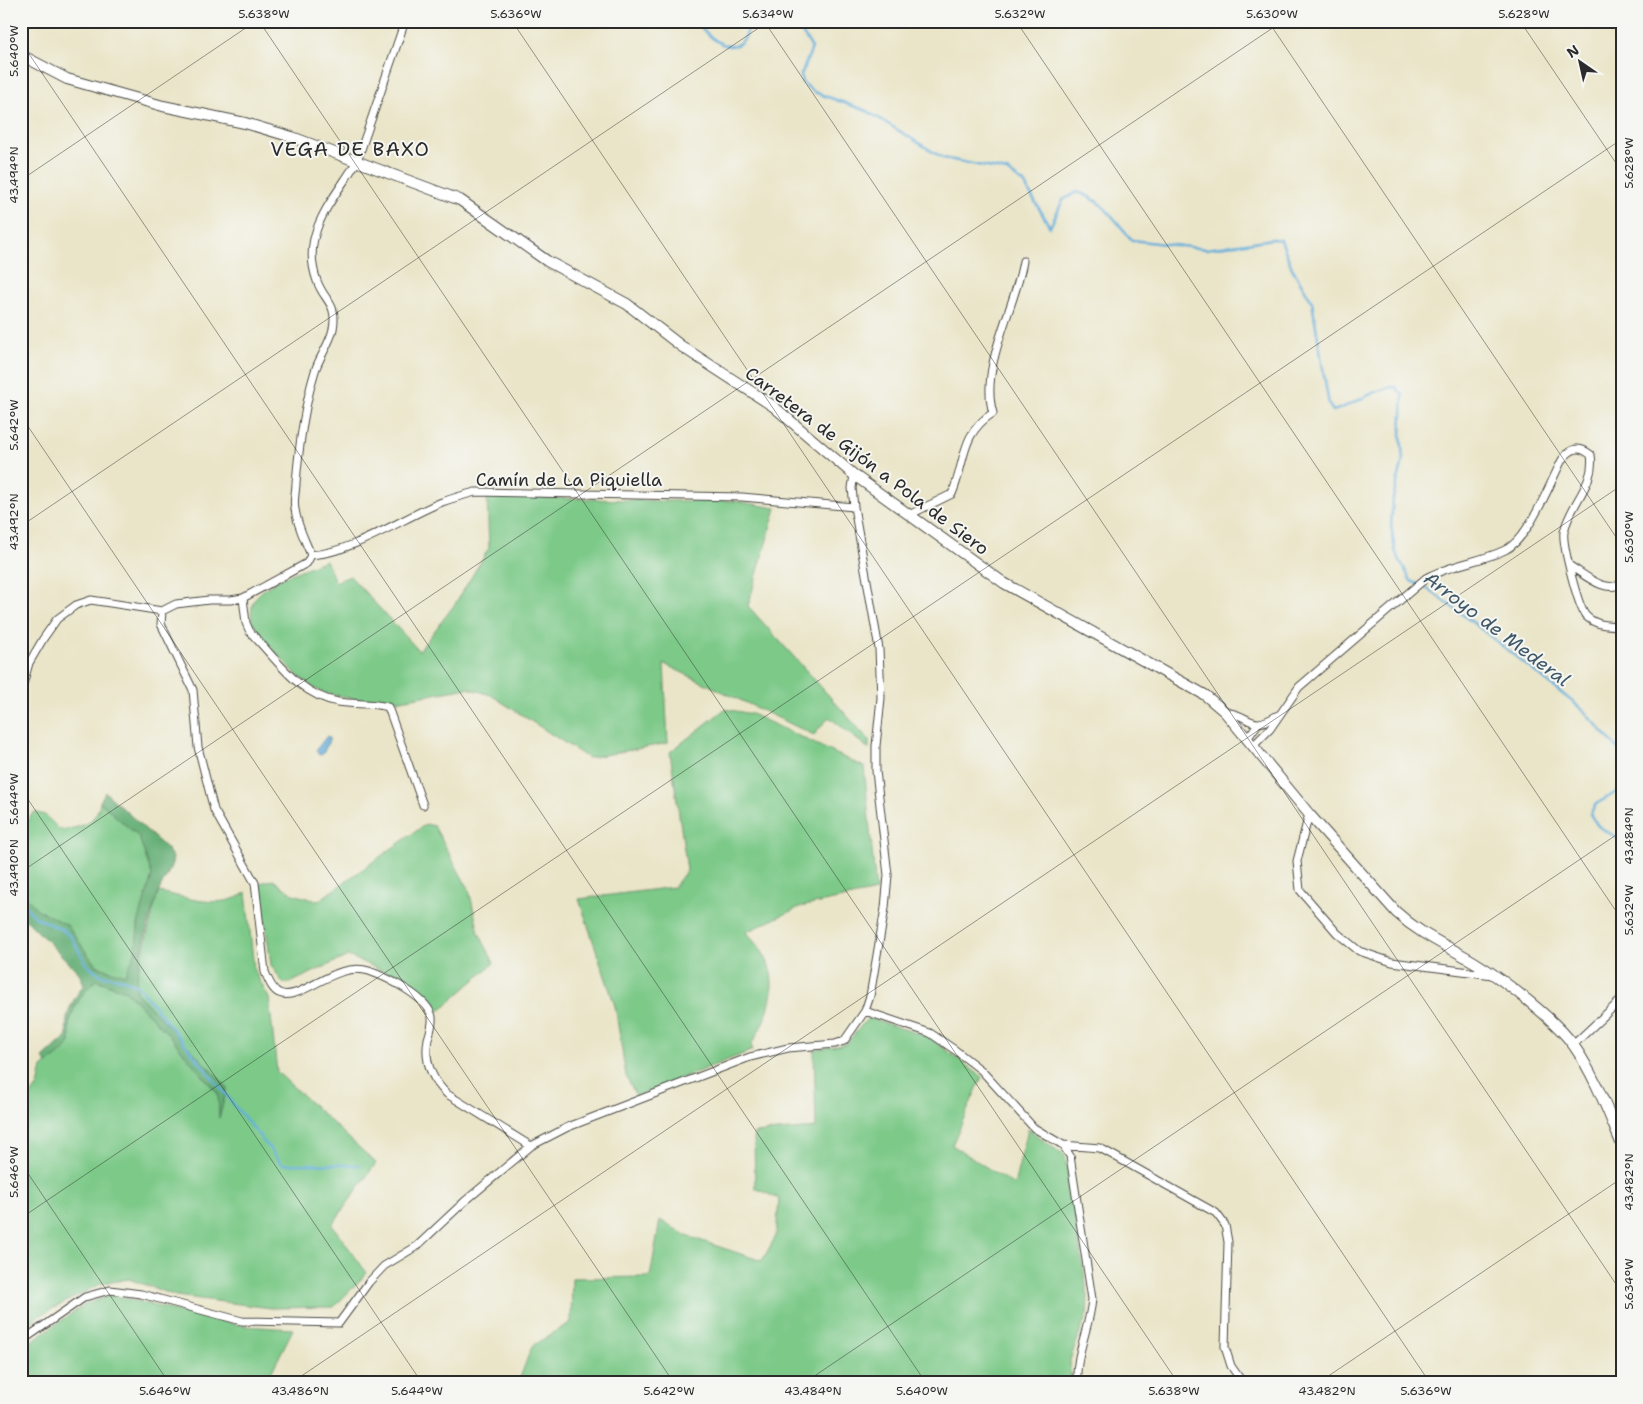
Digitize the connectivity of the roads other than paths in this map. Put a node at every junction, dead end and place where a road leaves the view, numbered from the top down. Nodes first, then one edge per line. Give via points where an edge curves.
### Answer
1 (405, 21) edge
2 (21, 55) edge
3 (357, 161) junction
4 (1023, 261) dead end
5 (854, 475) junction
6 (854, 507) junction
7 (909, 515) junction
8 (311, 555) junction
9 (1570, 566) junction
10 (1622, 583) edge
11 (243, 598) junction
12 (162, 611) junction
13 (1622, 626) edge
14 (21, 691) edge
15 (1225, 712) junction
16 (1281, 713) junction
17 (1256, 725) junction
18 (1250, 742) junction
19 (423, 805) dead end
20 (1309, 814) junction
21 (1497, 976) junction
22 (1622, 999) edge
23 (865, 1011) junction
24 (1574, 1045) junction
25 (1064, 1145) junction
26 (1622, 1145) edge
27 (531, 1146) junction
28 (21, 1345) edge
29 (1077, 1383) edge
30 (1243, 1383) edge

1 - 3 street
2 - 3 street, Carretera de Gijón a Pola de Siero via 67,78 163,106 245,123
3 - 5 street, Carretera de Gijón a Pola de Siero via 460,200 547,261 627,304 681,346 773,406
3 - 8 street via 324,209 313,236 317,283 334,309 334,317 332,331 310,387 297,473 294,508
4 - 7 street via 992,376 993,412 974,428 969,437 952,494
5 - 6 street
5 - 7 street, Carretera de Gijón a Pola de Siero
6 - 8 street, Camín de La Piquiella via 742,497 475,492 443,501 322,555
6 - 23 street via 879,649 882,698 876,771 888,875 885,908
7 - 15 street, Carretera de Gijón a Pola de Siero via 1004,583 1205,695
8 - 11 street, Camín de La Piquiella via 307,563
9 - 10 street via 1603,586 1611,588
9 - 13 street via 1579,605 1586,616 1594,622
9 - 16 street via 1564,548 1564,534 1590,477 1593,463 1591,454 1583,448 1575,448 1562,460 1527,527 1512,547 1449,567 1426,578 1300,687
11 - 12 street, Camín de La Piquiella via 176,604
11 - 19 street via 250,632 301,687 330,700 388,706
12 - 14 street, Camín de La Piquiella via 91,600 76,605 57,619 29,663
12 - 27 street via 161,624 193,690 198,747 214,810 255,883 265,972 271,985 278,993 288,995 350,968 368,971 422,1000 432,1017 427,1054 436,1084
15 - 17 street
15 - 18 street, Carretera de Gijón a Pola de Siero
16 - 17 street via 1266,723
16 - 18 street via 1270,729
17 - 18 street
18 - 20 street, Carretera de Gijón a Pola de Siero
20 - 21 street, Carretera de Gijón a Pola de Siero via 1368,883 1411,926
20 - 21 street via 1297,861 1300,890 1337,933 1359,951 1392,962
21 - 24 street, Carretera de Gijón a Pola de Siero
22 - 24 street
23 - 25 street via 930,1033 981,1070 1034,1128
23 - 27 street via 844,1040 835,1044 788,1048 750,1056 568,1126
24 - 26 street, Carretera de Gijón a Pola de Siero
25 - 29 street via 1070,1156 1092,1299 1091,1317 1076,1370
25 - 30 street via 1100,1148 1216,1213 1225,1226 1228,1242 1225,1347 1231,1366
27 - 28 street via 417,1246 384,1266 338,1323 242,1321 141,1294 110,1290 85,1297 26,1338

